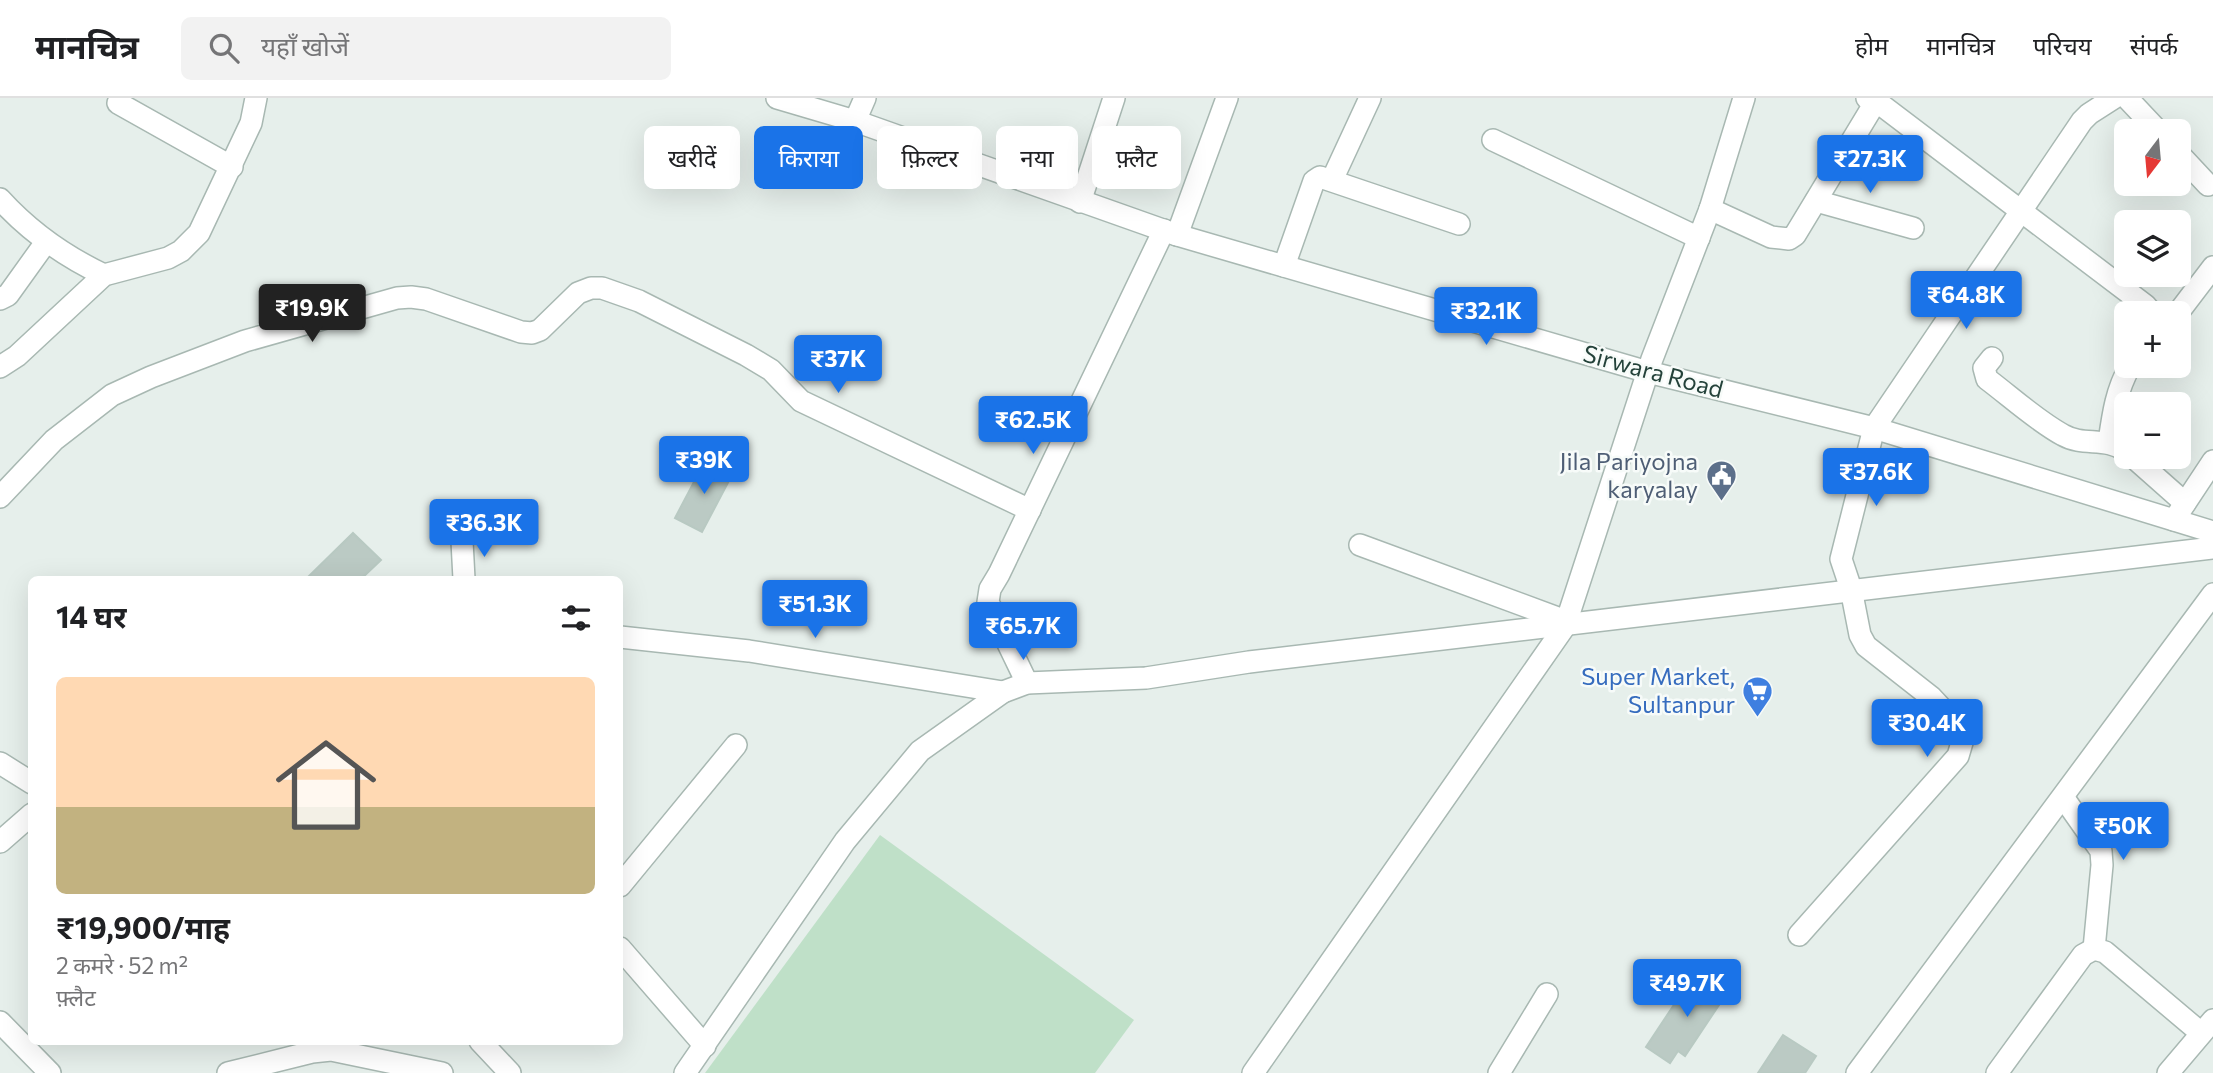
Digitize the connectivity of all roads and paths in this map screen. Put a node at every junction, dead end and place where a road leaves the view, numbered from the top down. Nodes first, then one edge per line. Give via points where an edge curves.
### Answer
1 (256, 98) edge
2 (777, 98) edge
3 (866, 98) edge
4 (1114, 98) edge
5 (1227, 98) edge
6 (1370, 98) edge
7 (1744, 98) edge
8 (2114, 98) edge
9 (2127, 98) edge
10 (1872, 99) edge
11 (118, 103) dead end
12 (2147, 119) edge
13 (855, 121) junction
14 (1493, 140) dead end
15 (232, 167) junction
16 (2191, 167) edge
17 (1332, 180) junction
18 (2207, 185) dead end
19 (0, 200) edge
20 (1816, 201) junction
21 (1080, 202) junction
22 (1710, 209) junction
23 (2022, 211) junction
24 (1459, 224) dead end
25 (1913, 228) dead end
26 (1170, 232) junction
27 (1699, 239) junction
28 (46, 242) junction
29 (1284, 266) junction
30 (2213, 267) edge
31 (104, 275) junction
32 (0, 299) edge
33 (2140, 301) edge
34 (2187, 301) edge
35 (1992, 358) dead end
36 (0, 367) edge
37 (1648, 372) junction
38 (1874, 428) junction
39 (2114, 446) edge
40 (2213, 461) edge
41 (2143, 469) edge
42 (0, 497) edge
43 (1030, 510) junction
44 (2180, 512) junction
45 (2213, 532) edge
46 (461, 541) dead end
47 (1360, 545) dead end
48 (2213, 548) edge
49 (464, 576) edge
50 (1851, 589) junction
51 (2213, 594) edge
52 (1566, 623) junction
53 (623, 637) edge
54 (1027, 683) junction
55 (1003, 692) junction
56 (736, 745) dead end
57 (0, 763) edge
58 (28, 780) edge
59 (2063, 797) junction
60 (28, 818) edge
61 (0, 842) edge
62 (623, 882) edge
63 (1799, 935) dead end
64 (2094, 949) junction
65 (623, 951) edge
66 (1547, 994) dead end
67 (0, 1022) edge
68 (2207, 1026) edge
69 (484, 1045) edge
70 (705, 1046) junction
71 (50, 1073) edge
72 (228, 1073) edge
73 (442, 1073) edge
74 (510, 1073) edge
75 (685, 1073) edge
76 (1253, 1073) edge
77 (1499, 1073) edge
78 (1857, 1073) edge
79 (1997, 1073) edge
80 (2168, 1073) edge

1 - 15 street
2 - 13 street, Sirwara Road
3 - 13 street
4 - 21 street
5 - 26 street
6 - 17 street
7 - 22 street
8 - 23 street via 2082,121
9 - 12 street
10 - 20 street
10 - 23 street
11 - 15 street
13 - 21 street, Sirwara Road
14 - 27 street
15 - 31 street via 199,233 181,250 168,258
16 - 18 street
17 - 24 street
17 - 29 street via 1320,177 1314,181
19 - 28 street
20 - 22 street via 1789,239 1771,237
20 - 25 street
21 - 26 street, Sirwara Road
22 - 27 street
23 - 33 street
23 - 38 street
26 - 29 street, Sirwara Road
26 - 43 street
27 - 37 street
28 - 31 street
28 - 32 street via 8,295
29 - 37 street, Sirwara Road
30 - 34 street
31 - 36 street
35 - 39 street via 1984,368 1987,379 2062,435
37 - 38 street, Sirwara Road
37 - 52 street
38 - 44 street, Sirwara Road
38 - 50 street via 1841,559
40 - 44 street
41 - 44 street
42 - 43 street via 54,440 112,396 245,341 411,297 532,333 578,293 602,288 639,301 746,355 771,370 801,401
43 - 54 street via 990,589 988,602
44 - 45 street, Sirwara Road
46 - 49 street
47 - 52 street
48 - 50 street
50 - 52 street
50 - 63 street via 1866,646 1931,697 1958,726 1963,740 1958,756
51 - 59 street
52 - 54 street via 1146,678
52 - 76 street
53 - 55 street via 749,651
54 - 55 street
55 - 70 street via 920,751 881,795
56 - 62 street
57 - 58 street
59 - 64 street via 2101,851
59 - 78 street
60 - 61 street
64 - 68 street via 2105,952
64 - 79 street via 2084,955
65 - 70 street
66 - 77 street
67 - 71 street
68 - 80 street
69 - 74 street
70 - 75 street
72 - 73 street via 331,1050

